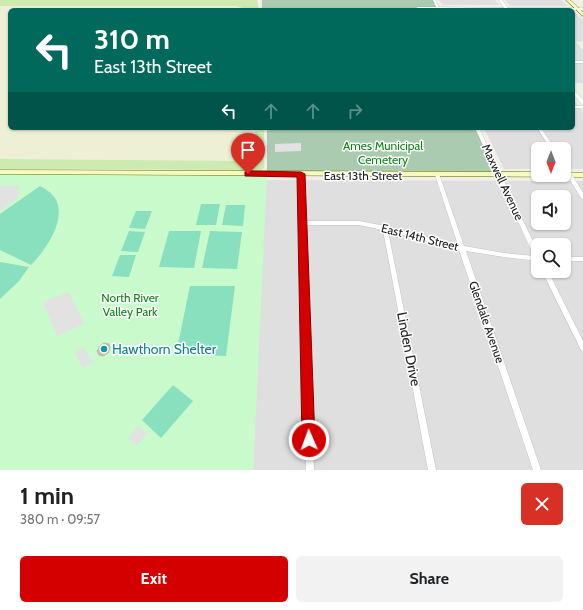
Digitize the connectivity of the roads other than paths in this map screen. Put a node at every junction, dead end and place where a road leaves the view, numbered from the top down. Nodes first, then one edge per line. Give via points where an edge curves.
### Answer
1 (434, 0) edge
2 (500, 0) edge
3 (568, 0) edge
4 (438, 8) edge
5 (506, 8) edge
6 (577, 9) junction
7 (583, 9) edge
8 (583, 15) edge
9 (575, 93) edge
10 (583, 103) edge
11 (478, 130) edge
12 (540, 130) edge
13 (548, 142) edge
14 (0, 172) edge
15 (301, 174) junction
16 (438, 175) junction
17 (500, 175) junction
18 (531, 175) edge
19 (571, 175) edge
20 (583, 175) edge
21 (571, 177) edge
22 (583, 197) edge
23 (302, 223) junction
24 (385, 228) junction
25 (531, 243) edge
26 (462, 248) junction
27 (531, 257) edge
28 (583, 258) edge
29 (571, 259) edge
30 (548, 278) edge
31 (583, 348) edge
32 (310, 470) edge
33 (432, 470) edge
34 (537, 470) edge

1 - 4 street
2 - 5 street
3 - 6 main road
6 - 7 street
6 - 8 main road
9 - 10 street
11 - 17 street, Maxwell Avenue
12 - 13 street
14 - 15 main road, East 13th Street
15 - 16 main road, East 13th Street
15 - 23 street
16 - 17 main road, East 13th Street
16 - 26 street, Glendale Avenue
17 - 18 main road, East 13th Street
17 - 25 street, Maxwell Avenue
19 - 20 main road, East 13th Street
21 - 22 street
23 - 24 street, East 14th Street via 359,223
23 - 32 street
24 - 26 street, East 14th Street
24 - 33 street, Linden Drive
26 - 27 street, East 14th Street
26 - 34 street, Glendale Avenue
28 - 29 street
30 - 31 street

